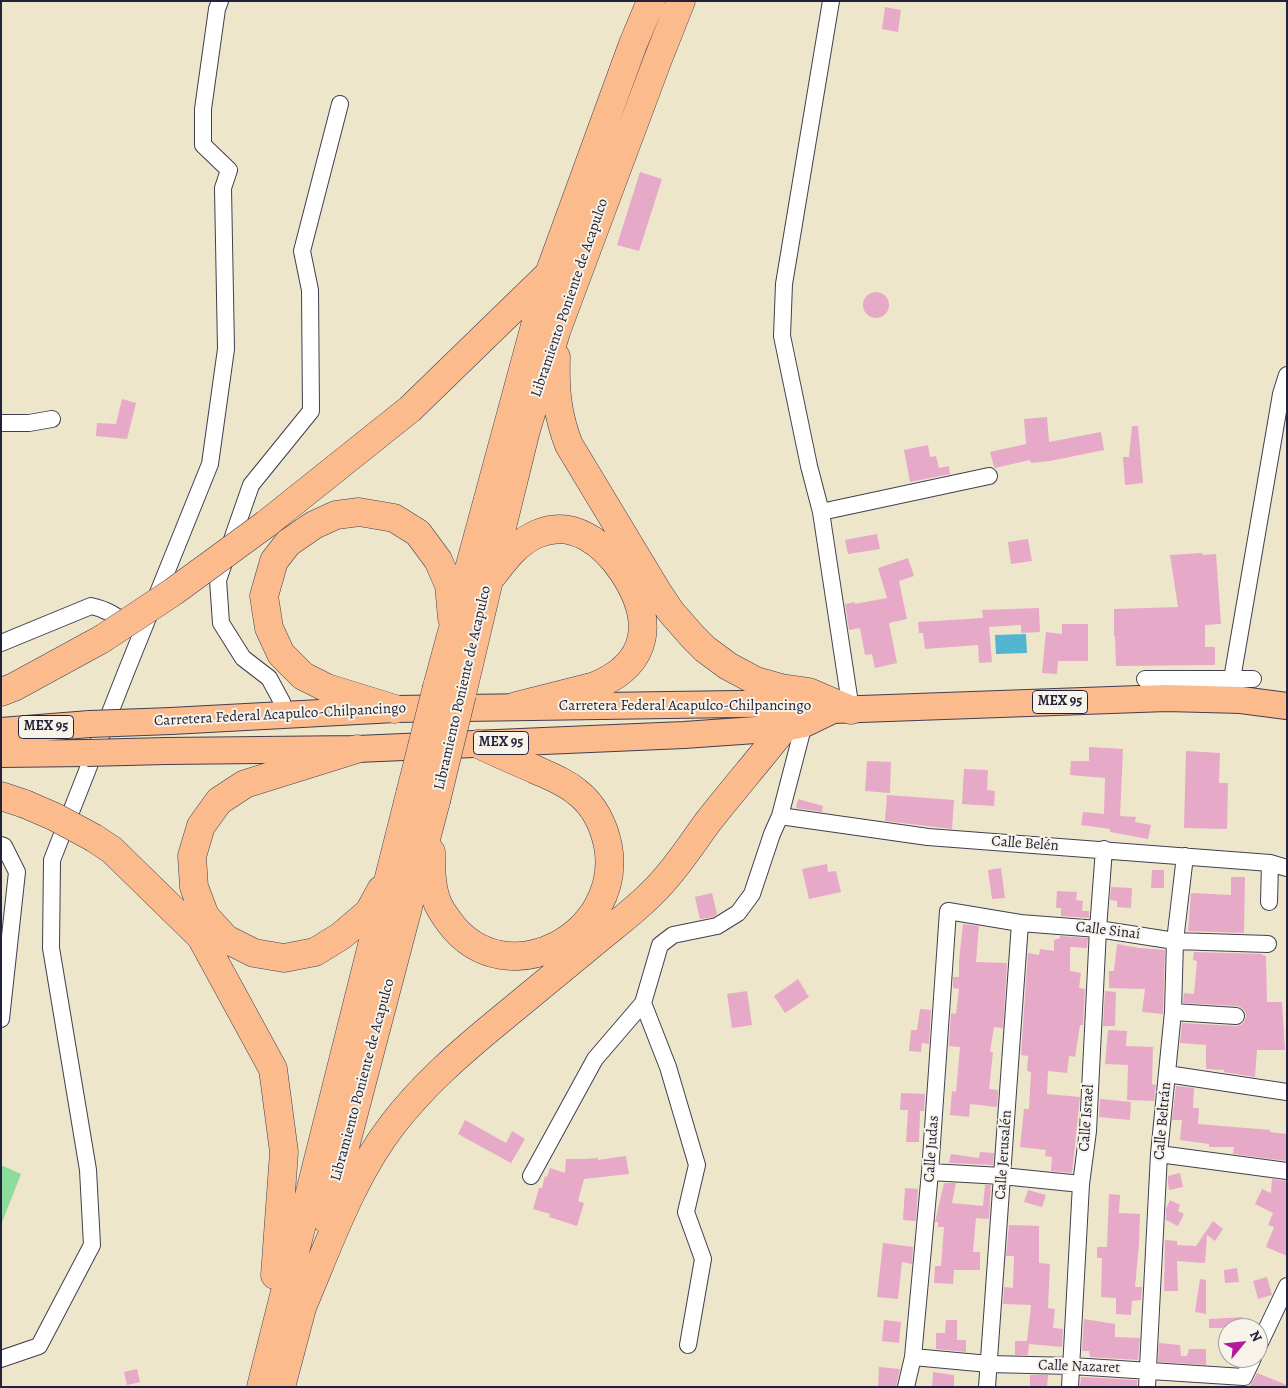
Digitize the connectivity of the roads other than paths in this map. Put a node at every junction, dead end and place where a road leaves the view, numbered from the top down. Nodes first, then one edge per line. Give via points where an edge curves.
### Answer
1 (220, 1) edge
2 (651, 1) edge
3 (681, 1) edge
4 (831, 1) edge
5 (340, 104) dead end
6 (549, 274) junction
7 (557, 329) junction
8 (1287, 375) edge
9 (52, 419) dead end
10 (1, 423) edge
11 (989, 476) dead end
12 (820, 512) junction
13 (488, 580) junction
14 (453, 631) junction
15 (140, 634) junction
16 (1, 643) edge
17 (1145, 679) dead end
18 (1232, 679) junction
19 (1253, 679) dead end
20 (450, 690) junction
21 (1, 692) edge
22 (516, 706) junction
23 (1287, 706) edge
24 (395, 709) junction
25 (842, 710) junction
26 (285, 715) junction
27 (794, 726) junction
28 (1, 730) edge
29 (478, 744) junction
30 (356, 749) junction
31 (1, 754) edge
32 (13, 800) edge
33 (780, 816) junction
34 (430, 828) junction
35 (1, 845) edge
36 (1104, 849) junction
37 (1185, 856) junction
38 (1270, 863) junction
39 (1287, 868) edge
40 (392, 869) junction
41 (1269, 902) dead end
42 (948, 911) joint
43 (1020, 923) junction
44 (1098, 929) junction
45 (1175, 941) junction
46 (1268, 944) dead end
47 (643, 1002) junction
48 (1173, 1012) junction
49 (1236, 1016) dead end
50 (1, 1019) edge
51 (1168, 1074) junction
52 (1287, 1092) edge
53 (1159, 1154) junction
54 (1287, 1171) edge
55 (930, 1172) junction
56 (531, 1176) dead end
57 (1002, 1176) junction
58 (1081, 1184) junction
59 (1287, 1286) edge
60 (303, 1305) junction
61 (1268, 1326) edge
62 (688, 1344) dead end
63 (270, 1351) junction
64 (913, 1357) junction
65 (1, 1359) edge
66 (988, 1364) junction
67 (1072, 1366) junction
68 (1248, 1368) edge
69 (1147, 1379) edge
70 (261, 1387) edge
71 (281, 1387) edge
72 (906, 1387) edge
73 (987, 1387) edge
74 (1070, 1387) edge

1 - 15 street via 203,109 203,145 229,170 223,188 226,349 210,464
2 - 6 highway, Libramiento Poniente de Acapulco
3 - 7 highway, Libramiento Poniente de Acapulco
4 - 12 street via 784,284 782,336
5 - 26 street via 302,251 310,290 311,411 251,485 218,580 221,623 243,658 269,678
6 - 14 highway, Libramiento Poniente de Acapulco
6 - 21 highway, bridge via 410,409 266,524 102,639
7 - 13 highway, Libramiento Poniente de Acapulco via 526,430
7 - 25 highway via 557,404 563,431 652,583 677,619 705,649 744,676 768,686 809,692
8 - 18 street via 1280,394
9 - 10 street
11 - 12 street
12 - 25 street
13 - 20 highway, Libramiento Poniente de Acapulco
13 - 22 highway via 509,554 529,538 549,530 573,531 594,540 610,555 630,583 641,608 640,647 618,674 595,686
14 - 20 highway, Libramiento Poniente de Acapulco
14 - 24 highway via 449,585 438,560 418,533 394,518 358,512 336,515 288,543 274,561 264,596 269,628 281,654 303,676 327,688
15 - 16 street via 118,617 91,606
15 - 65 street via 52,860 51,948 88,1170 92,1245 39,1346
17 - 18 street
18 - 19 street
20 - 34 highway, Libramiento Poniente de Acapulco, bridge
20 - 40 highway, Libramiento Poniente de Acapulco, bridge via 410,794
22 - 24 main road, Carretera Federal Acapulco-Chilpancingo / MEX 95
22 - 25 main road, Carretera Federal Acapulco-Chilpancingo / MEX 95 via 806,703
23 - 25 main road, MEX 95 via 1241,700 1168,698
24 - 26 main road, Carretera Federal Acapulco-Chilpancingo / MEX 95
25 - 27 main road, Carretera Federal Acapulco-Chilpancingo / MEX 95
26 - 28 main road, Carretera Federal Acapulco-Chilpancingo / MEX 95, bridge
27 - 29 main road, Carretera Federal Acapulco-Chilpancingo / MEX 95 via 684,735
27 - 33 street
27 - 60 highway via 736,786 651,894 470,1045 404,1111 372,1154 350,1196
29 - 30 main road, Carretera Federal Acapulco-Chilpancingo / MEX 95
29 - 34 highway via 564,782 591,806 607,838 610,867 595,912 575,934 542,952 516,956 476,946 455,929 438,904 432,878
30 - 31 main road, Carretera Federal Acapulco-Chilpancingo / MEX 95, bridge
30 - 40 highway via 245,784 219,801 198,833 192,856 194,887 206,916 226,939 254,953 284,958 315,952 341,936 369,912
32 - 63 highway, bridge via 55,816 112,850 201,937 273,1069 284,1152
33 - 36 street, Calle Belén via 928,837
33 - 47 street via 745,905 717,926 673,934 660,945
34 - 60 highway, Libramiento Poniente de Acapulco
35 - 50 street via 17,872
36 - 37 street, Calle Belén
36 - 44 street, Calle Israel
37 - 38 street, Calle Belén
37 - 45 street, Calle Beltrán
38 - 39 street, Calle Belén
38 - 41 street
40 - 63 highway, Libramiento Poniente de Acapulco
42 - 43 street, Calle Sinaí
42 - 55 street, Calle Judas
43 - 44 street, Calle Sinaí
43 - 57 street, Calle Jerusalén
44 - 45 street, Calle Sinaí
44 - 58 street, Calle Israel via 1088,1131
45 - 46 street, Calle Sinaí
45 - 48 street, Calle Beltrán
47 - 56 street via 595,1059
47 - 62 street via 668,1067 697,1165 686,1212 702,1259
48 - 49 street
48 - 51 street, Calle Beltrán
51 - 52 street
51 - 53 street, Calle Beltrán
53 - 54 street
53 - 69 street, Calle Beltrán
55 - 57 street
55 - 64 street, Calle Judas
57 - 58 street
57 - 66 street, Calle Jerusalén
58 - 67 street, Calle Israel
59 - 61 street
60 - 71 highway, Libramiento Poniente de Acapulco
63 - 70 highway, Libramiento Poniente de Acapulco
64 - 66 street, Calle Nazaret
64 - 72 street, Calle Judas
66 - 67 street, Calle Nazaret
66 - 73 street, Calle Jerusalén
67 - 69 street, Calle Nazaret
67 - 74 street, Calle Israel
68 - 69 street, Calle Nazaret via 1244,1377

